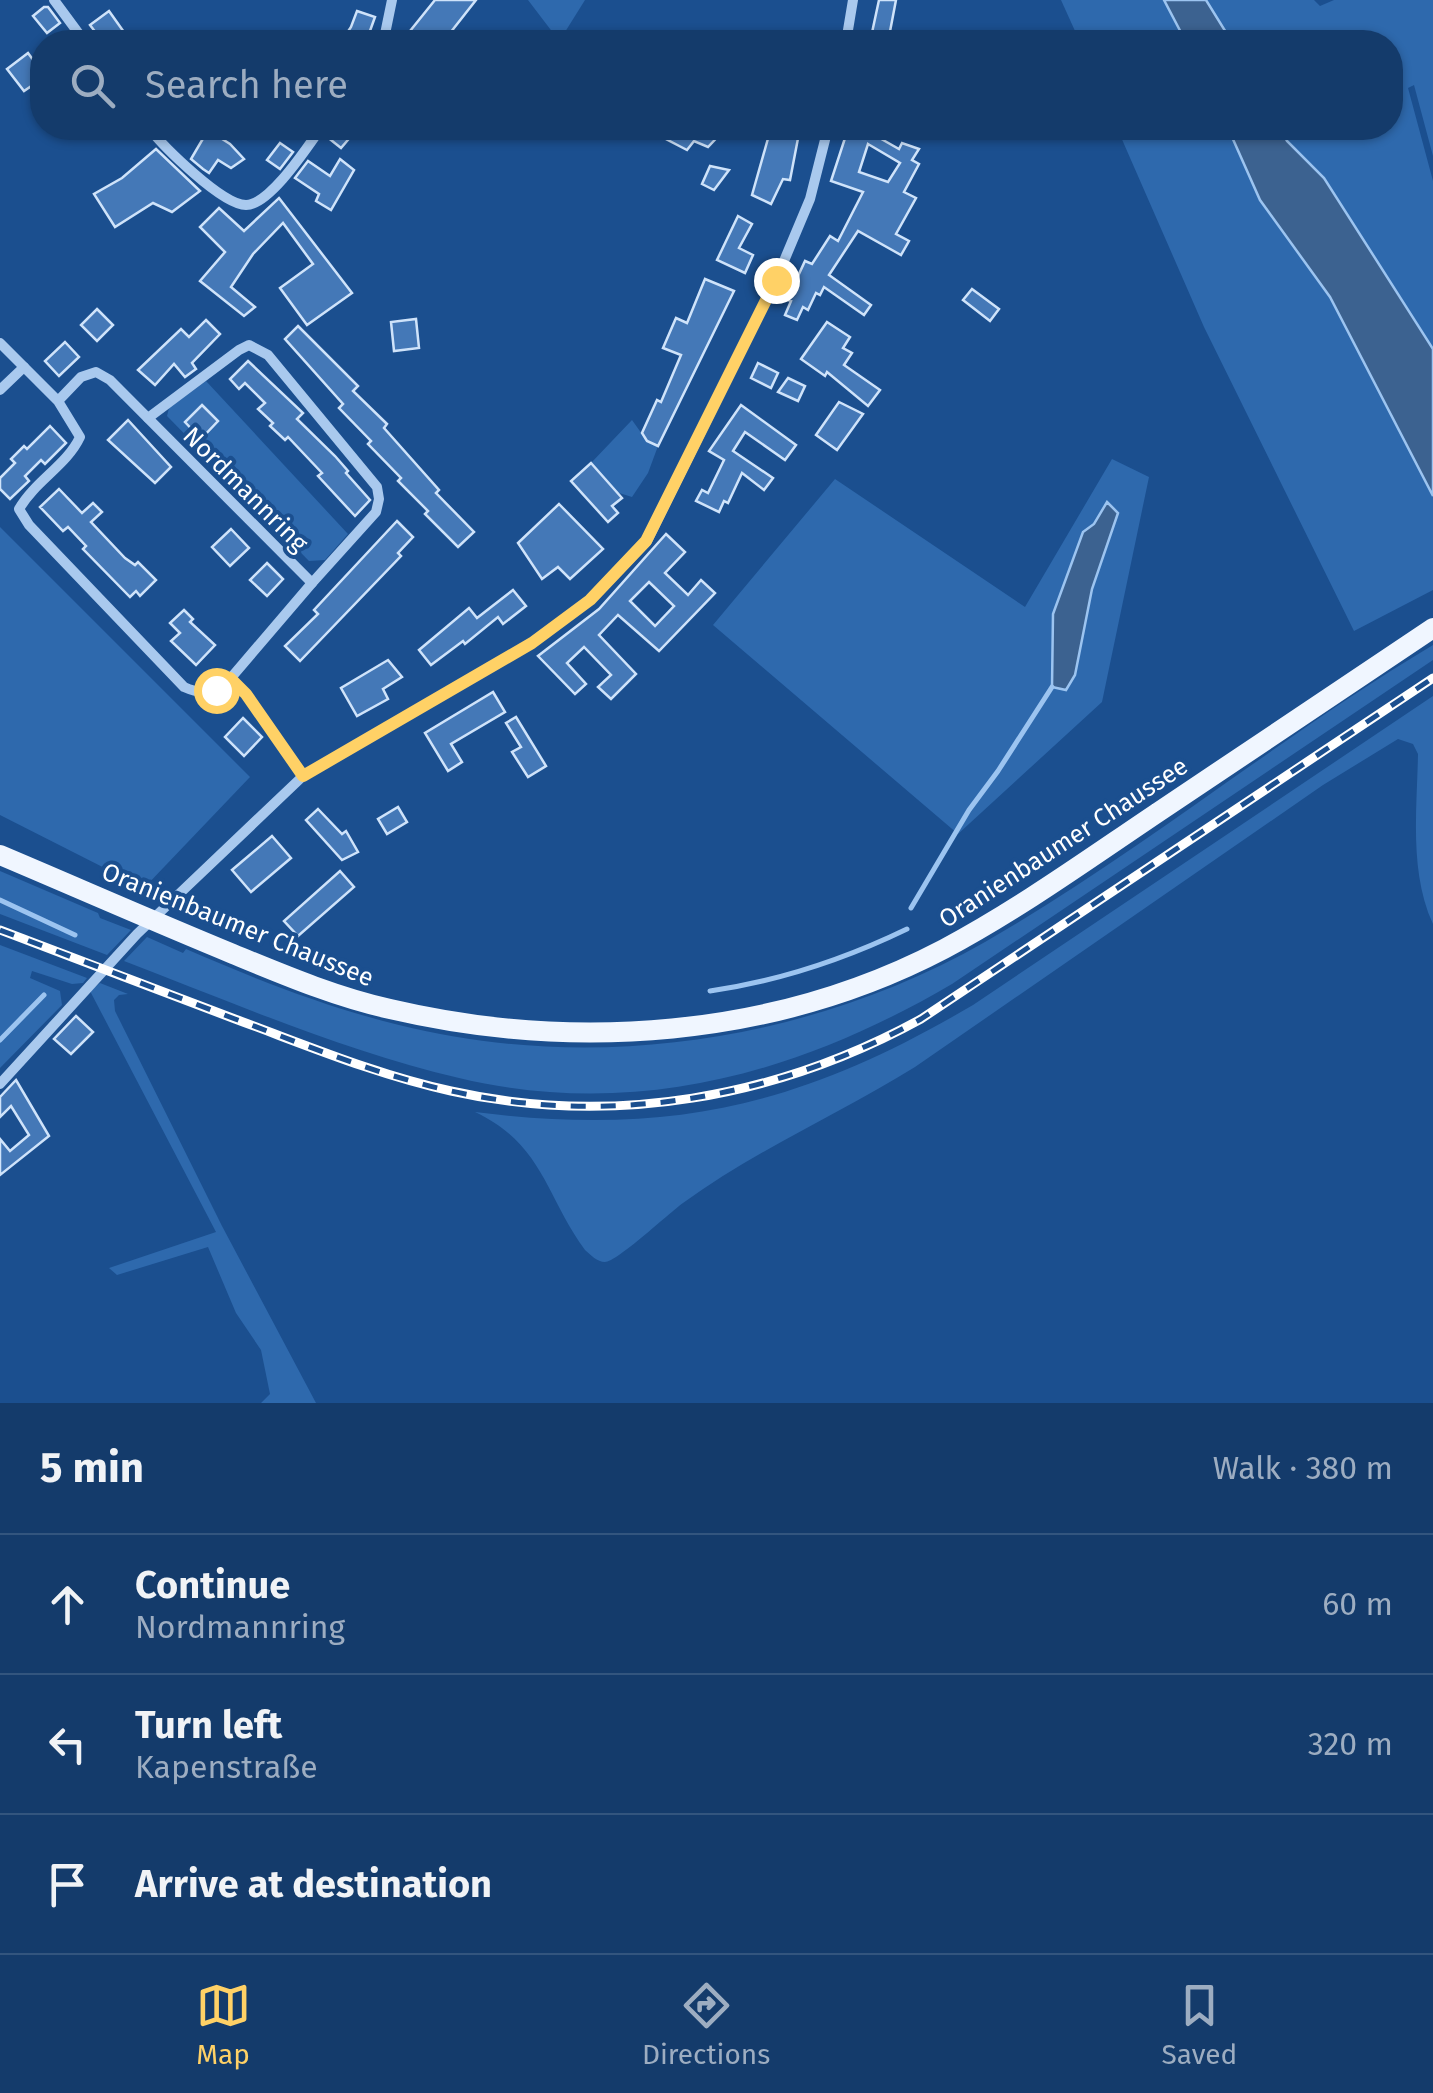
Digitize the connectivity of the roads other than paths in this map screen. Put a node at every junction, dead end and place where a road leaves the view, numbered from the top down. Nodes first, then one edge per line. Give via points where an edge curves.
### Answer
1 (54, 0) edge
2 (392, 0) edge
3 (853, 0) edge
4 (77, 30) edge
5 (386, 30) edge
6 (848, 30) edge
7 (159, 140) edge
8 (312, 140) edge
9 (825, 140) edge
10 (0, 343) edge
11 (24, 367) junction
12 (0, 390) edge
13 (58, 401) junction
14 (148, 418) junction
15 (312, 583) junction
16 (1433, 628) edge
17 (230, 678) junction
18 (303, 776) junction
19 (0, 855) edge
20 (0, 1084) edge

1 - 4 street
2 - 5 street
3 - 6 street
7 - 8 street via 178,162 246,205 294,166
9 - 18 street via 810,199 776,280 646,541 590,600 532,643
10 - 11 street
11 - 12 street
11 - 13 street
13 - 14 street, Nordmannring via 81,377 96,372
13 - 17 street via 80,437 19,508 28,525 184,688 200,694
14 - 15 street, Nordmannring
14 - 15 street via 238,350 248,346 268,355 377,488 376,512
15 - 17 street, Nordmannring
16 - 19 main road, Oranienbaumer Chaussee via 974,932 869,982 763,1014 677,1029 554,1032 388,1009 319,988
17 - 18 street
18 - 20 street via 137,934

